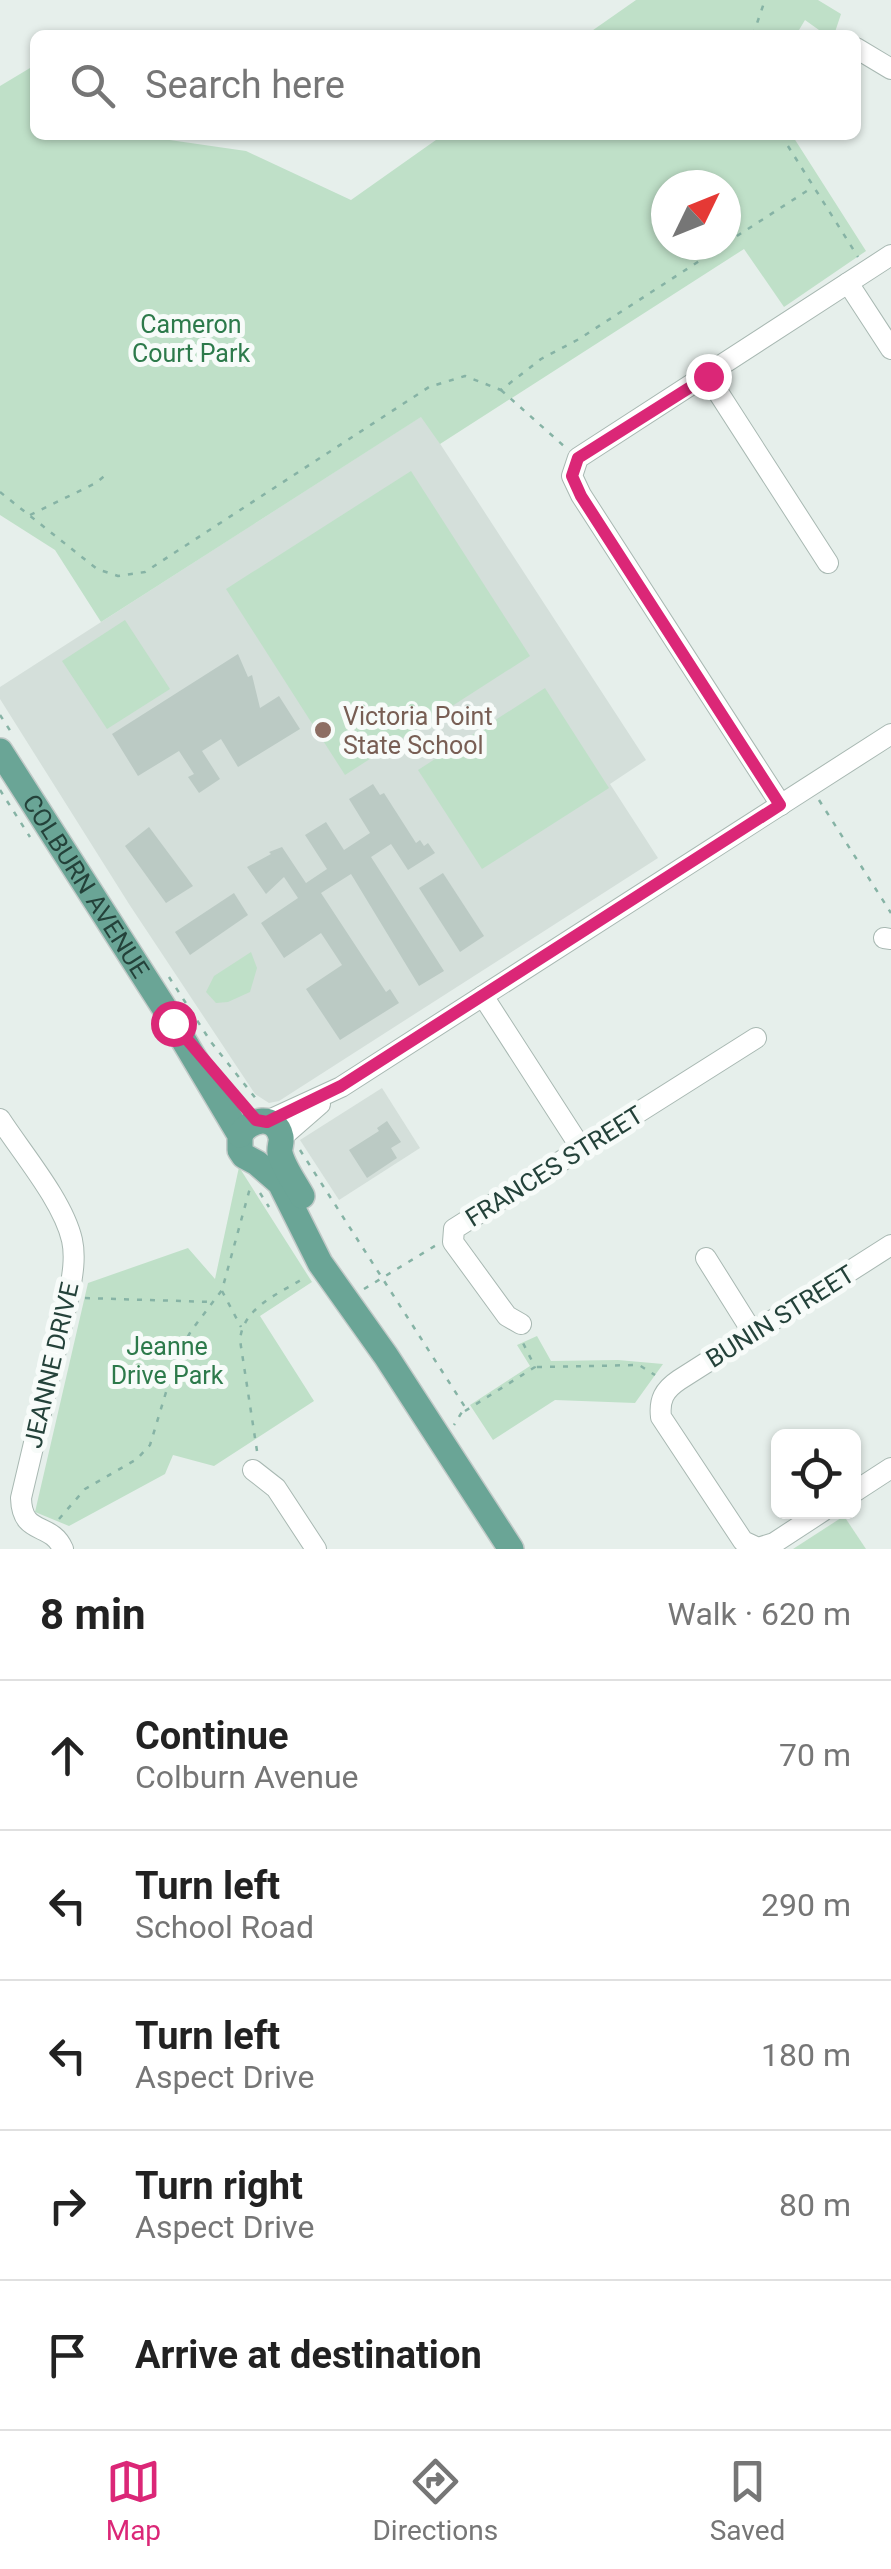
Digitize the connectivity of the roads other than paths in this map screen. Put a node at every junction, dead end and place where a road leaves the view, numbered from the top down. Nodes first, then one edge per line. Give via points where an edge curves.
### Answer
1 (861, 51) edge
2 (891, 69) edge
3 (891, 255) edge
4 (848, 283) junction
5 (891, 349) edge
6 (708, 376) junction
7 (828, 563) dead end
8 (891, 734) edge
9 (10, 748) edge
10 (780, 805) junction
11 (484, 996) junction
12 (756, 1038) dead end
13 (0, 1119) edge
14 (268, 1135) junction
15 (581, 1148) junction
16 (891, 1246) edge
17 (706, 1258) dead end
18 (522, 1324) road end
19 (754, 1333) junction
20 (386, 1356) junction
21 (891, 1468) edge
22 (253, 1470) road end
23 (861, 1487) edge
24 (21, 1512) junction
25 (813, 1519) edge
26 (0, 1521) edge
27 (57, 1541) edge
28 (758, 1548) edge
29 (316, 1549) edge
30 (511, 1549) edge

1 - 2 street
3 - 4 street
4 - 5 street
4 - 6 street
6 - 7 street
6 - 10 street via 578,458 572,476
8 - 10 street
9 - 14 main road, COLBURN AVENUE via 173,1023
10 - 11 street
11 - 14 street
11 - 15 street
12 - 15 street, FRANCES STREET
13 - 24 street, JEANNE DRIVE via 72,1241 69,1295
14 - 20 main road, COLBURN AVENUE
14 - 20 main road, COLBURN AVENUE via 280,1184 320,1264
15 - 18 street, FRANCES STREET via 454,1229 453,1242 507,1316
16 - 19 street, BUNIN STREET
17 - 19 street
19 - 28 street, BUNIN STREET via 668,1387 660,1404 661,1418 743,1541
20 - 30 main road, COLBURN AVENUE via 444,1431
21 - 23 street
22 - 29 street via 276,1488
24 - 26 street
24 - 27 street
25 - 28 street

